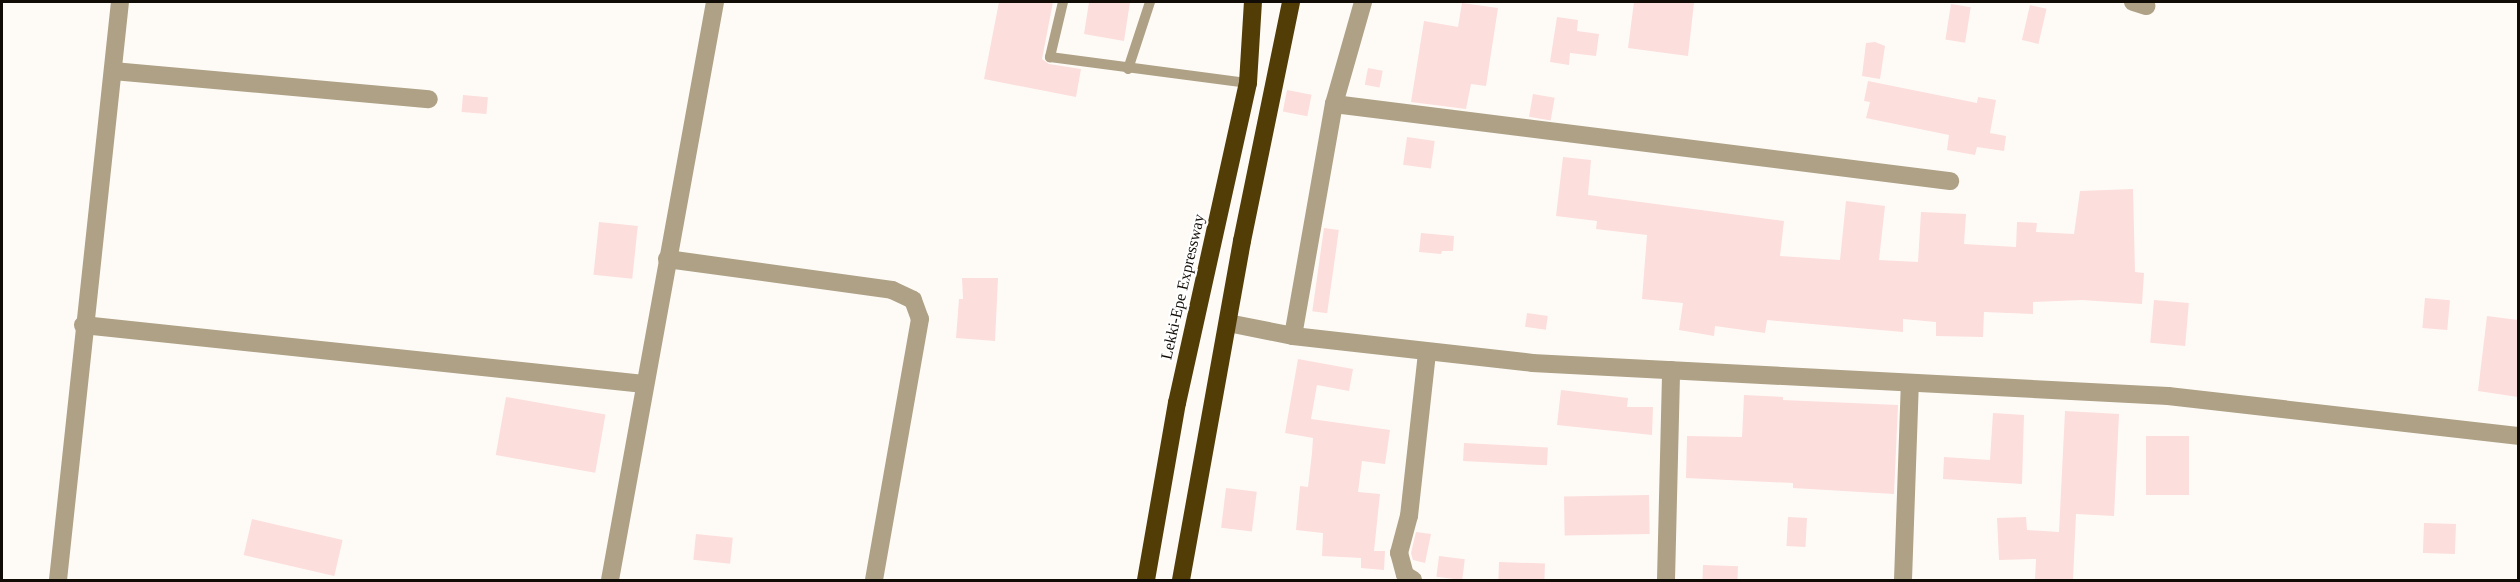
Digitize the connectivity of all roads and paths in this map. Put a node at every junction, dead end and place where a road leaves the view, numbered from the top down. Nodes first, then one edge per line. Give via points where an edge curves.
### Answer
1 (120, 2) edge
2 (715, 2) edge
3 (1062, 2) edge
4 (1150, 2) edge
5 (1253, 2) edge
6 (1291, 2) edge
7 (1363, 2) edge
8 (1128, 69) junction
9 (113, 71) junction
10 (1248, 83) junction
11 (429, 99) dead end
12 (1334, 104) junction
13 (1950, 181) dead end
14 (667, 259) junction
15 (1228, 323) junction
16 (83, 325) junction
17 (1293, 336) junction
18 (1426, 353) junction
19 (1671, 370) junction
20 (1910, 382) junction
21 (644, 384) junction
22 (2518, 436) edge
23 (58, 580) edge
24 (610, 580) edge
25 (874, 580) edge
26 (1146, 580) edge
27 (1181, 580) edge
28 (1413, 580) edge
29 (1666, 580) edge
30 (1903, 580) edge

1 - 9 street
2 - 14 street
3 - 8 lane via 1050,57
4 - 8 lane
5 - 10 highway, Lekki-Epe Expressway
6 - 15 highway
7 - 12 street
8 - 10 lane
9 - 11 street
9 - 16 street
10 - 26 highway, Lekki-Epe Expressway via 1177,403
12 - 13 street
12 - 17 street
14 - 21 street
14 - 25 street via 892,290 913,300 920,319
15 - 17 street
15 - 27 highway
16 - 21 street
16 - 23 street
17 - 18 street
18 - 19 street
18 - 28 street via 1409,516 1400,553 1405,574
19 - 20 street
19 - 29 street
20 - 22 street via 2168,396
20 - 30 street
21 - 24 street

